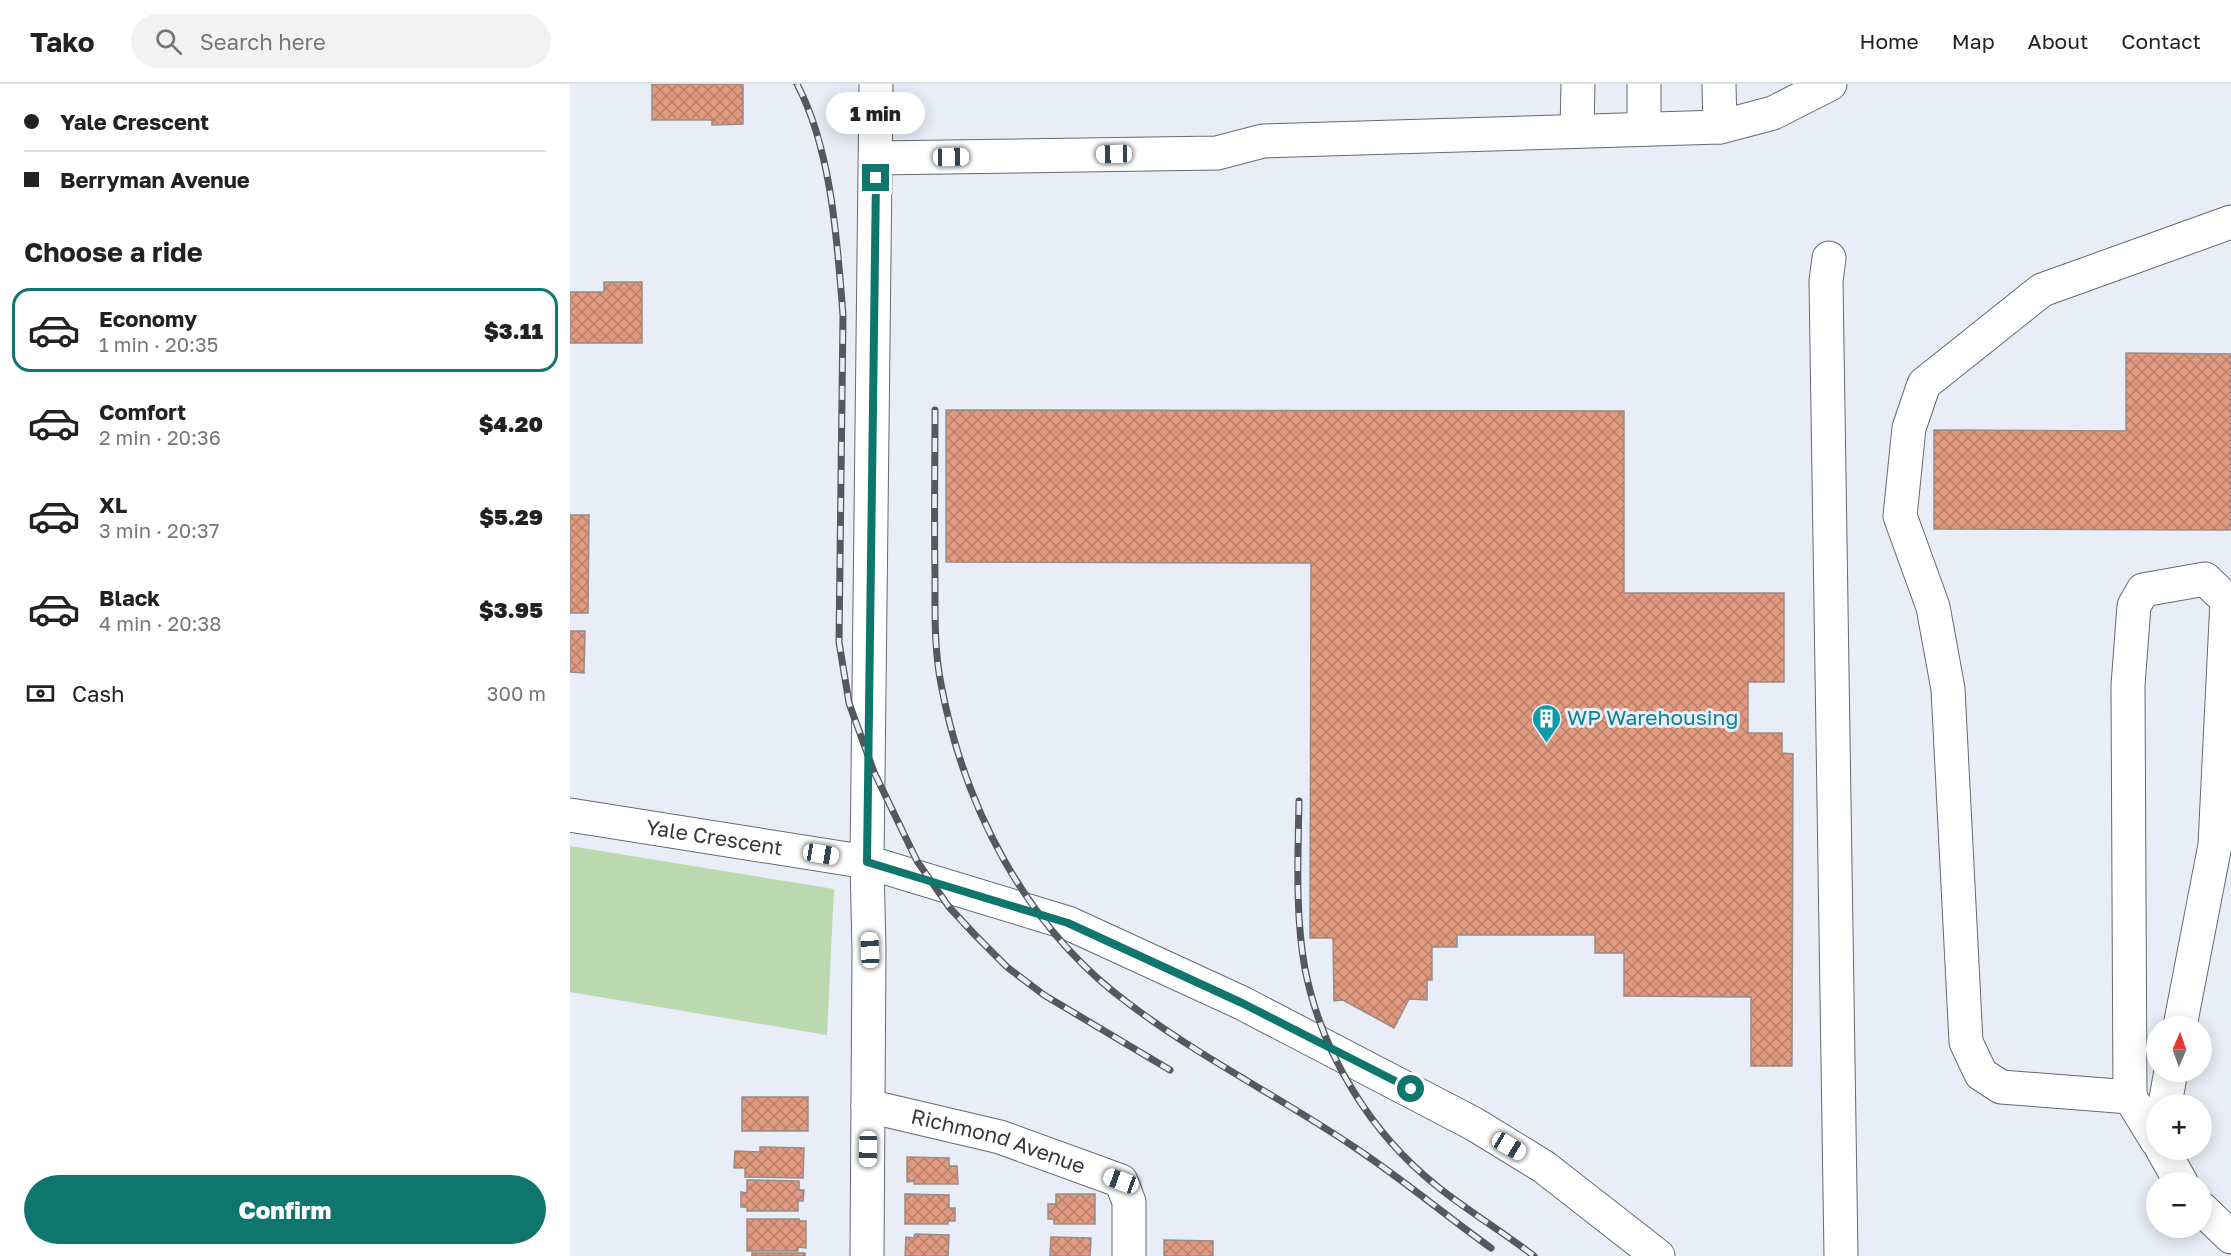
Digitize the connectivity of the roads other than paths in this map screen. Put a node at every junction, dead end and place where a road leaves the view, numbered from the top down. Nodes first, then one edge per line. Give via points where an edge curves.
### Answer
1 (876, 84) edge
2 (1578, 84) edge
3 (1644, 84) edge
4 (1719, 84) edge
5 (1830, 84) edge
6 (1720, 127) junction
7 (1644, 129) junction
8 (1577, 131) junction
9 (876, 158) junction
10 (2231, 222) edge
11 (1829, 258) dead end
12 (570, 815) edge
13 (867, 862) junction
14 (2182, 1016) edge
15 (2130, 1096) junction
16 (868, 1107) junction
17 (2146, 1123) edge
18 (2212, 1219) edge
19 (2231, 1237) edge
20 (867, 1256) edge
21 (1129, 1256) edge
22 (1658, 1256) edge
23 (1841, 1256) edge

1 - 9 street
2 - 8 street
3 - 7 street
4 - 6 street
5 - 6 street via 1773,113
6 - 7 street
7 - 8 street
8 - 9 street via 1263,141 1217,153
9 - 13 street
10 - 15 street via 2042,290 1924,384 1909,428 1900,516 1933,607 1948,689 1966,1042 1980,1074 2001,1088
11 - 23 street via 1826,281
12 - 13 street, Yale Crescent
13 - 16 street
13 - 22 street, Yale Crescent via 1068,923 1298,1031 1411,1089 1544,1167
14 - 15 street via 2215,845 2227,600 2205,579 2143,590 2134,606 2128,685
15 - 17 street
16 - 20 street
16 - 21 street, Richmond Avenue via 1000,1137 1121,1181 1129,1202
18 - 19 street

